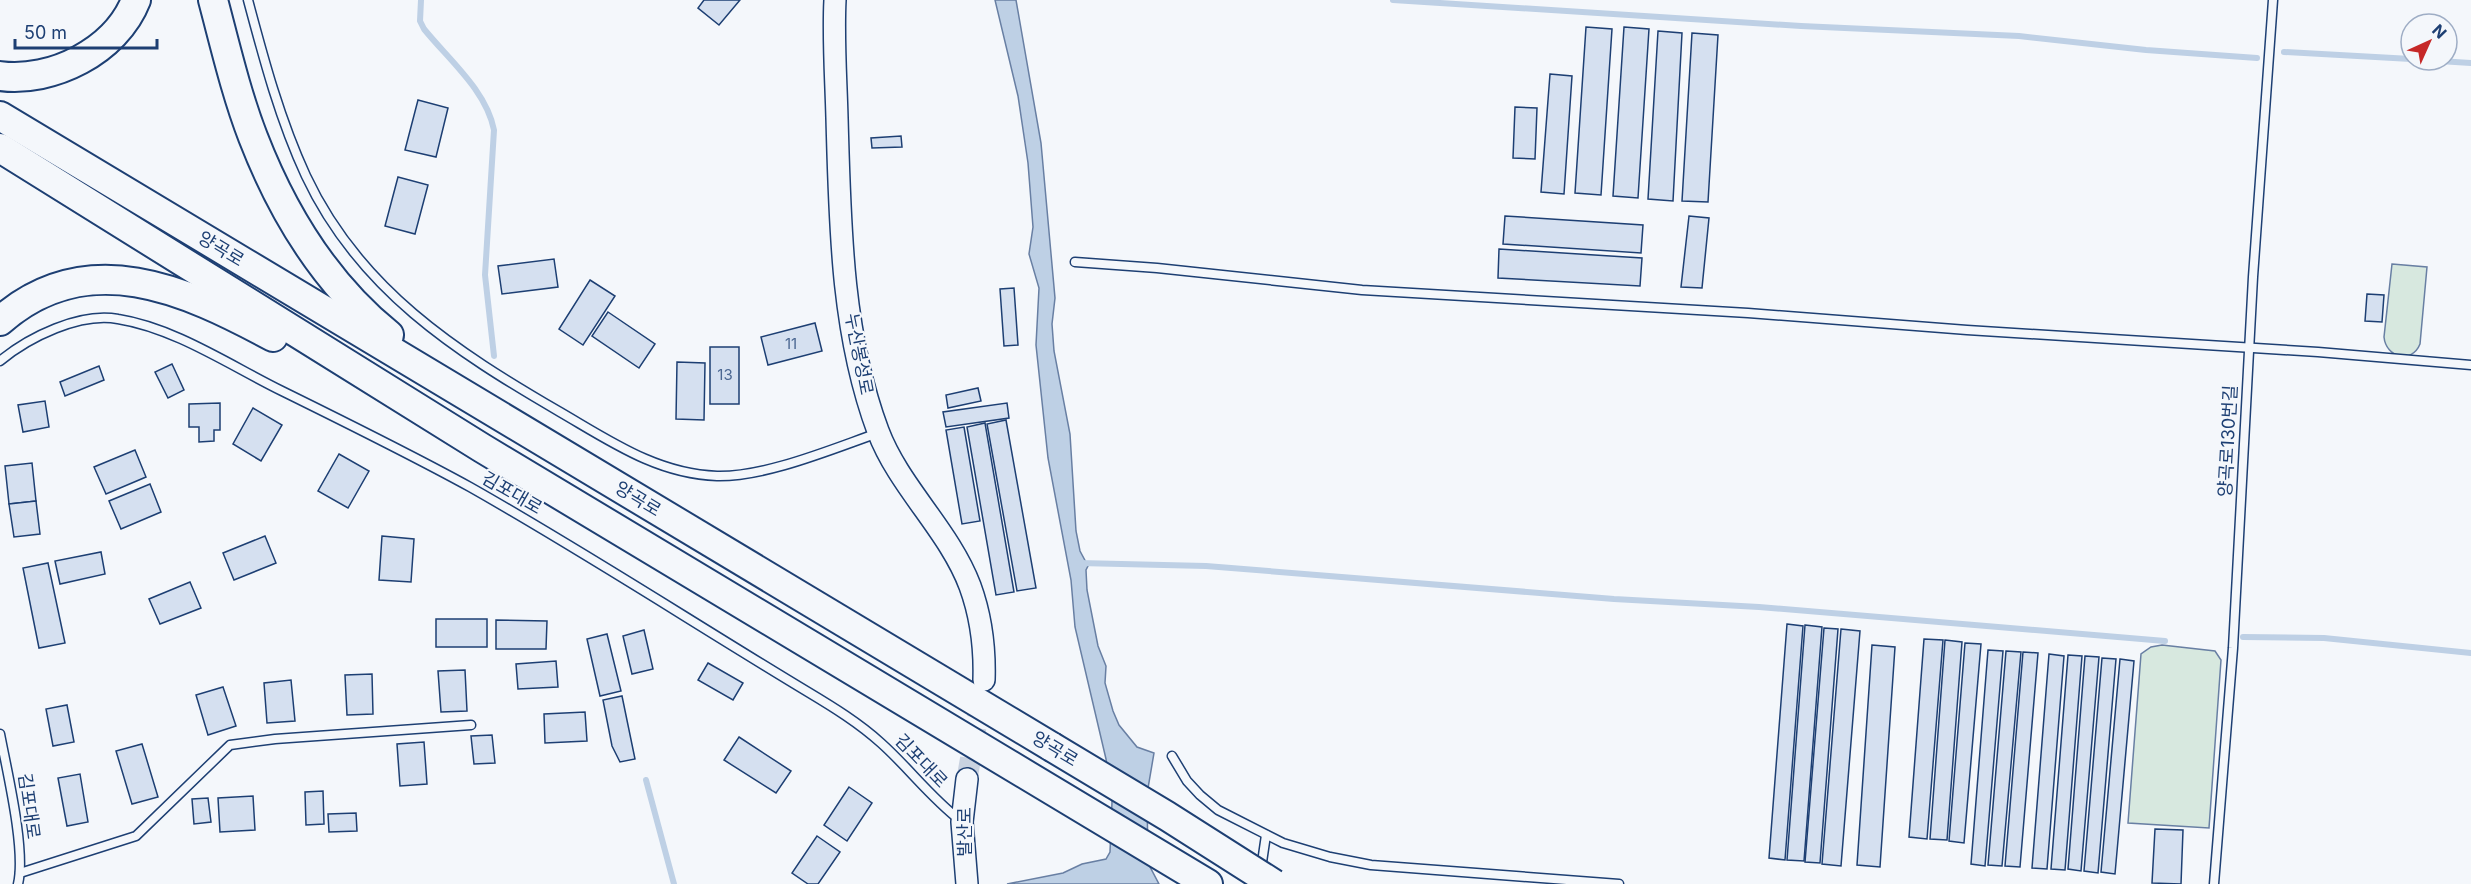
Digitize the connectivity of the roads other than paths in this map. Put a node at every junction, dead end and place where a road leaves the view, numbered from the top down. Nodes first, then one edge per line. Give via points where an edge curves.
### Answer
1 (136, 0) edge
2 (213, 0) edge
3 (248, 0) edge
4 (835, 0) edge
5 (2273, 0) edge
6 (0, 76) edge
7 (0, 116) edge
8 (0, 148) edge
9 (1075, 262) dead end
10 (0, 321) edge
11 (2249, 348) junction
12 (0, 361) edge
13 (2471, 365) edge
14 (879, 433) junction
15 (551, 447) junction
16 (482, 448) junction
17 (984, 680) tunnel mouth
18 (471, 725) dead end
19 (0, 734) edge
20 (1172, 756) dead end
21 (967, 779) tunnel mouth
22 (962, 822) junction
23 (1266, 835) junction
24 (21, 873) junction
25 (18, 884) edge
26 (968, 884) edge
27 (1208, 884) edge
28 (1259, 884) edge
29 (1274, 884) edge
30 (1619, 884) edge
31 (2214, 884) edge

1 - 6 highway via 116,30 94,52 42,75 18,79
2 - 15 highway via 252,135 285,207 312,251 368,318
3 - 14 lane via 284,121 323,208 363,266 430,328 627,451 680,472 739,474
4 - 14 street, 누산봉성로 via 844,267 856,353
5 - 11 lane, 양곡로130번길
7 - 15 highway, 양곡로
8 - 16 highway, 양곡로
9 - 11 lane via 1362,290
10 - 16 highway via 49,291 80,283 122,280 166,288 261,330
11 - 13 lane
11 - 31 lane, 양곡로130번길 via 2232,659
12 - 22 lane, 김포대로 via 56,328 100,319 130,321 182,340 471,488 808,692 882,743 937,802
14 - 17 street, 누산봉성로 via 970,585 982,634
15 - 29 highway, 양곡로, bridge
16 - 27 highway, 양곡로
18 - 24 lane via 230,745 136,836
19 - 24 lane, 김포대로
20 - 23 lane via 1200,795 1218,810
21 - 22 street, 발산로
22 - 26 street, 발산로
23 - 28 lane
23 - 30 lane via 1282,843 1371,866
24 - 25 lane, 김포대로

